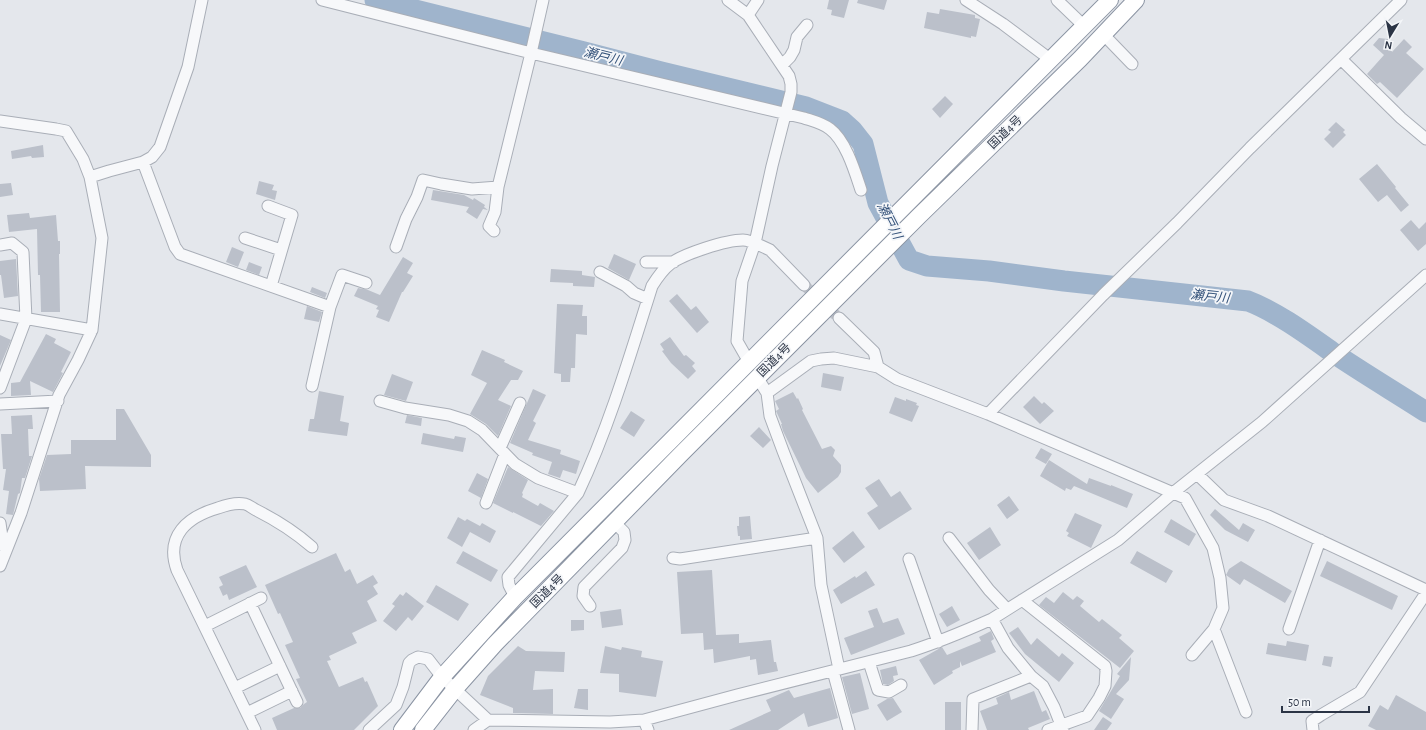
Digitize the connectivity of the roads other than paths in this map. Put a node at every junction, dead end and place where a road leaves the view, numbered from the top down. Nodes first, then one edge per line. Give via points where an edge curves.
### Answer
1 (202, 0) edge
2 (322, 0) edge
3 (543, 0) edge
4 (728, 0) edge
5 (758, 0) edge
6 (966, 0) edge
7 (1057, 0) edge
8 (1110, 0) edge
9 (1136, 0) edge
10 (1401, 0) edge
11 (748, 15) junction
12 (806, 25) dead end
13 (1084, 26) junction
14 (1103, 34) junction
15 (532, 50) junction
16 (1341, 59) junction
17 (1051, 60) junction
18 (1132, 64) dead end
19 (782, 65) junction
20 (786, 112) junction
21 (0, 121) edge
22 (1426, 139) edge
23 (143, 162) junction
24 (90, 177) junction
25 (498, 187) junction
26 (861, 190) dead end
27 (268, 206) dead end
28 (494, 230) dead end
29 (245, 238) dead end
30 (755, 243) junction
31 (0, 245) edge
32 (396, 247) dead end
33 (281, 250) junction
34 (646, 262) dead end
35 (674, 262) junction
36 (600, 272) dead end
37 (1426, 275) edge
38 (366, 283) dead end
39 (804, 284) tunnel mouth
40 (271, 286) junction
41 (648, 299) junction
42 (330, 308) junction
43 (0, 314) edge
44 (839, 318) tunnel mouth
45 (26, 319) junction
46 (92, 330) junction
47 (749, 362) junction
48 (878, 367) junction
49 (757, 377) junction
50 (312, 386) dead end
51 (0, 388) edge
52 (767, 393) junction
53 (58, 401) junction
54 (380, 401) dead end
55 (520, 403) dead end
56 (0, 404) edge
57 (988, 414) junction
58 (502, 451) junction
59 (1197, 474) junction
60 (1174, 492) junction
61 (578, 493) junction
62 (486, 503) dead end
63 (614, 522) junction
64 (0, 523) edge
65 (817, 538) junction
66 (949, 538) dead end
67 (1320, 540) junction
68 (312, 548) dead end
69 (6, 549) junction
70 (673, 558) dead end
71 (909, 560) dead end
72 (0, 566) edge
73 (1426, 592) edge
74 (515, 597) junction
75 (261, 598) dead end
76 (1022, 600) junction
77 (250, 603) junction
78 (590, 606) dead end
79 (1007, 609) junction
80 (992, 619) junction
81 (205, 626) junction
82 (1214, 628) junction
83 (1289, 629) dead end
84 (938, 642) junction
85 (1192, 656) dead end
86 (869, 662) junction
87 (280, 666) junction
88 (836, 670) junction
89 (1031, 676) junction
90 (442, 677) junction
91 (901, 685) dead end
92 (235, 688) junction
93 (455, 689) junction
94 (292, 691) junction
95 (297, 702) dead end
96 (1246, 712) dead end
97 (247, 713) junction
98 (488, 720) junction
99 (522, 725) edge
100 (646, 725) edge
101 (1062, 727) edge
102 (255, 730) edge
103 (369, 730) edge
104 (402, 730) edge
105 (423, 730) edge
106 (474, 730) edge
107 (849, 730) edge
108 (972, 730) edge
109 (1048, 730) edge
110 (1312, 730) edge

1 - 23 street via 188,67 160,147 152,157
2 - 15 street
3 - 15 street
4 - 11 street
5 - 11 street
6 - 17 street
7 - 13 street
8 - 13 highway, 国道4号
9 - 14 highway, 国道4号
10 - 16 street
11 - 19 street
12 - 19 street via 797,37 790,58
13 - 17 highway, 国道4号
14 - 18 street
14 - 49 highway, 国道4号
15 - 20 street
15 - 25 street
16 - 22 street
16 - 57 street via 1103,295
17 - 47 highway, 国道4号
19 - 20 street via 791,84
20 - 26 street via 819,123 835,134 854,168
20 - 30 street
21 - 24 street via 56,128 66,132 83,159
23 - 24 street
23 - 40 street via 174,247 180,254
24 - 46 street via 102,238
25 - 28 street via 495,212 489,226
25 - 32 street via 472,189 423,180
27 - 33 street via 292,215
29 - 33 street
30 - 35 street via 745,240 730,241 681,257
30 - 39 street via 770,250
30 - 47 street via 742,281 737,341
31 - 45 street via 12,243 23,252
33 - 40 street
34 - 35 street
35 - 41 street via 659,275
36 - 41 street
37 - 59 street via 1262,422
38 - 42 street via 342,275
40 - 42 street
41 - 61 street via 610,414
42 - 50 street
43 - 45 street
44 - 48 street via 874,352
45 - 46 street
45 - 51 street
46 - 53 street
47 - 74 highway, 国道4号
48 - 52 street via 834,358 821,359 811,362
48 - 57 street via 897,378
49 - 52 street
49 - 63 highway, 国道4号
52 - 65 street via 770,416
53 - 56 street
53 - 69 street via 21,513
54 - 58 street via 468,421 482,430
55 - 58 street
57 - 60 street
58 - 61 street via 515,464 538,478
58 - 62 street
59 - 60 street
59 - 67 street via 1224,500 1268,516
60 - 76 street via 1118,540
60 - 82 street via 1185,498 1213,548 1223,608
61 - 74 street via 508,577
63 - 78 street via 624,532 625,543 584,587 582,596
63 - 93 highway, 国道4号 via 495,644
64 - 69 street
65 - 70 street
65 - 88 street via 821,585
66 - 79 street
67 - 73 street
67 - 83 street
68 - 81 street via 299,536 245,504 228,505 196,516 185,525 177,537 173,554 177,570
69 - 72 street
71 - 84 street
73 - 110 street via 1360,692 1312,721
74 - 90 highway, 国道4号
75 - 77 street
76 - 79 street
76 - 101 street via 1105,666 1105,686 1100,698 1087,716
77 - 81 street
77 - 87 street
79 - 80 street
80 - 84 street
80 - 89 street via 1008,648
81 - 92 street
82 - 85 street
82 - 96 street
84 - 86 street
86 - 88 street
86 - 91 street via 878,690 889,692
87 - 92 street
87 - 94 street
88 - 100 street via 737,695
88 - 107 street
89 - 101 street via 1043,686
89 - 108 street via 973,699
90 - 93 street
90 - 103 street via 428,659 412,660 396,705
90 - 104 highway, 国道4号
92 - 97 street
93 - 98 street
93 - 105 highway, 国道4号
94 - 95 street
94 - 97 street
97 - 102 street
98 - 99 street
98 - 106 street
99 - 100 street via 610,722
101 - 109 street

